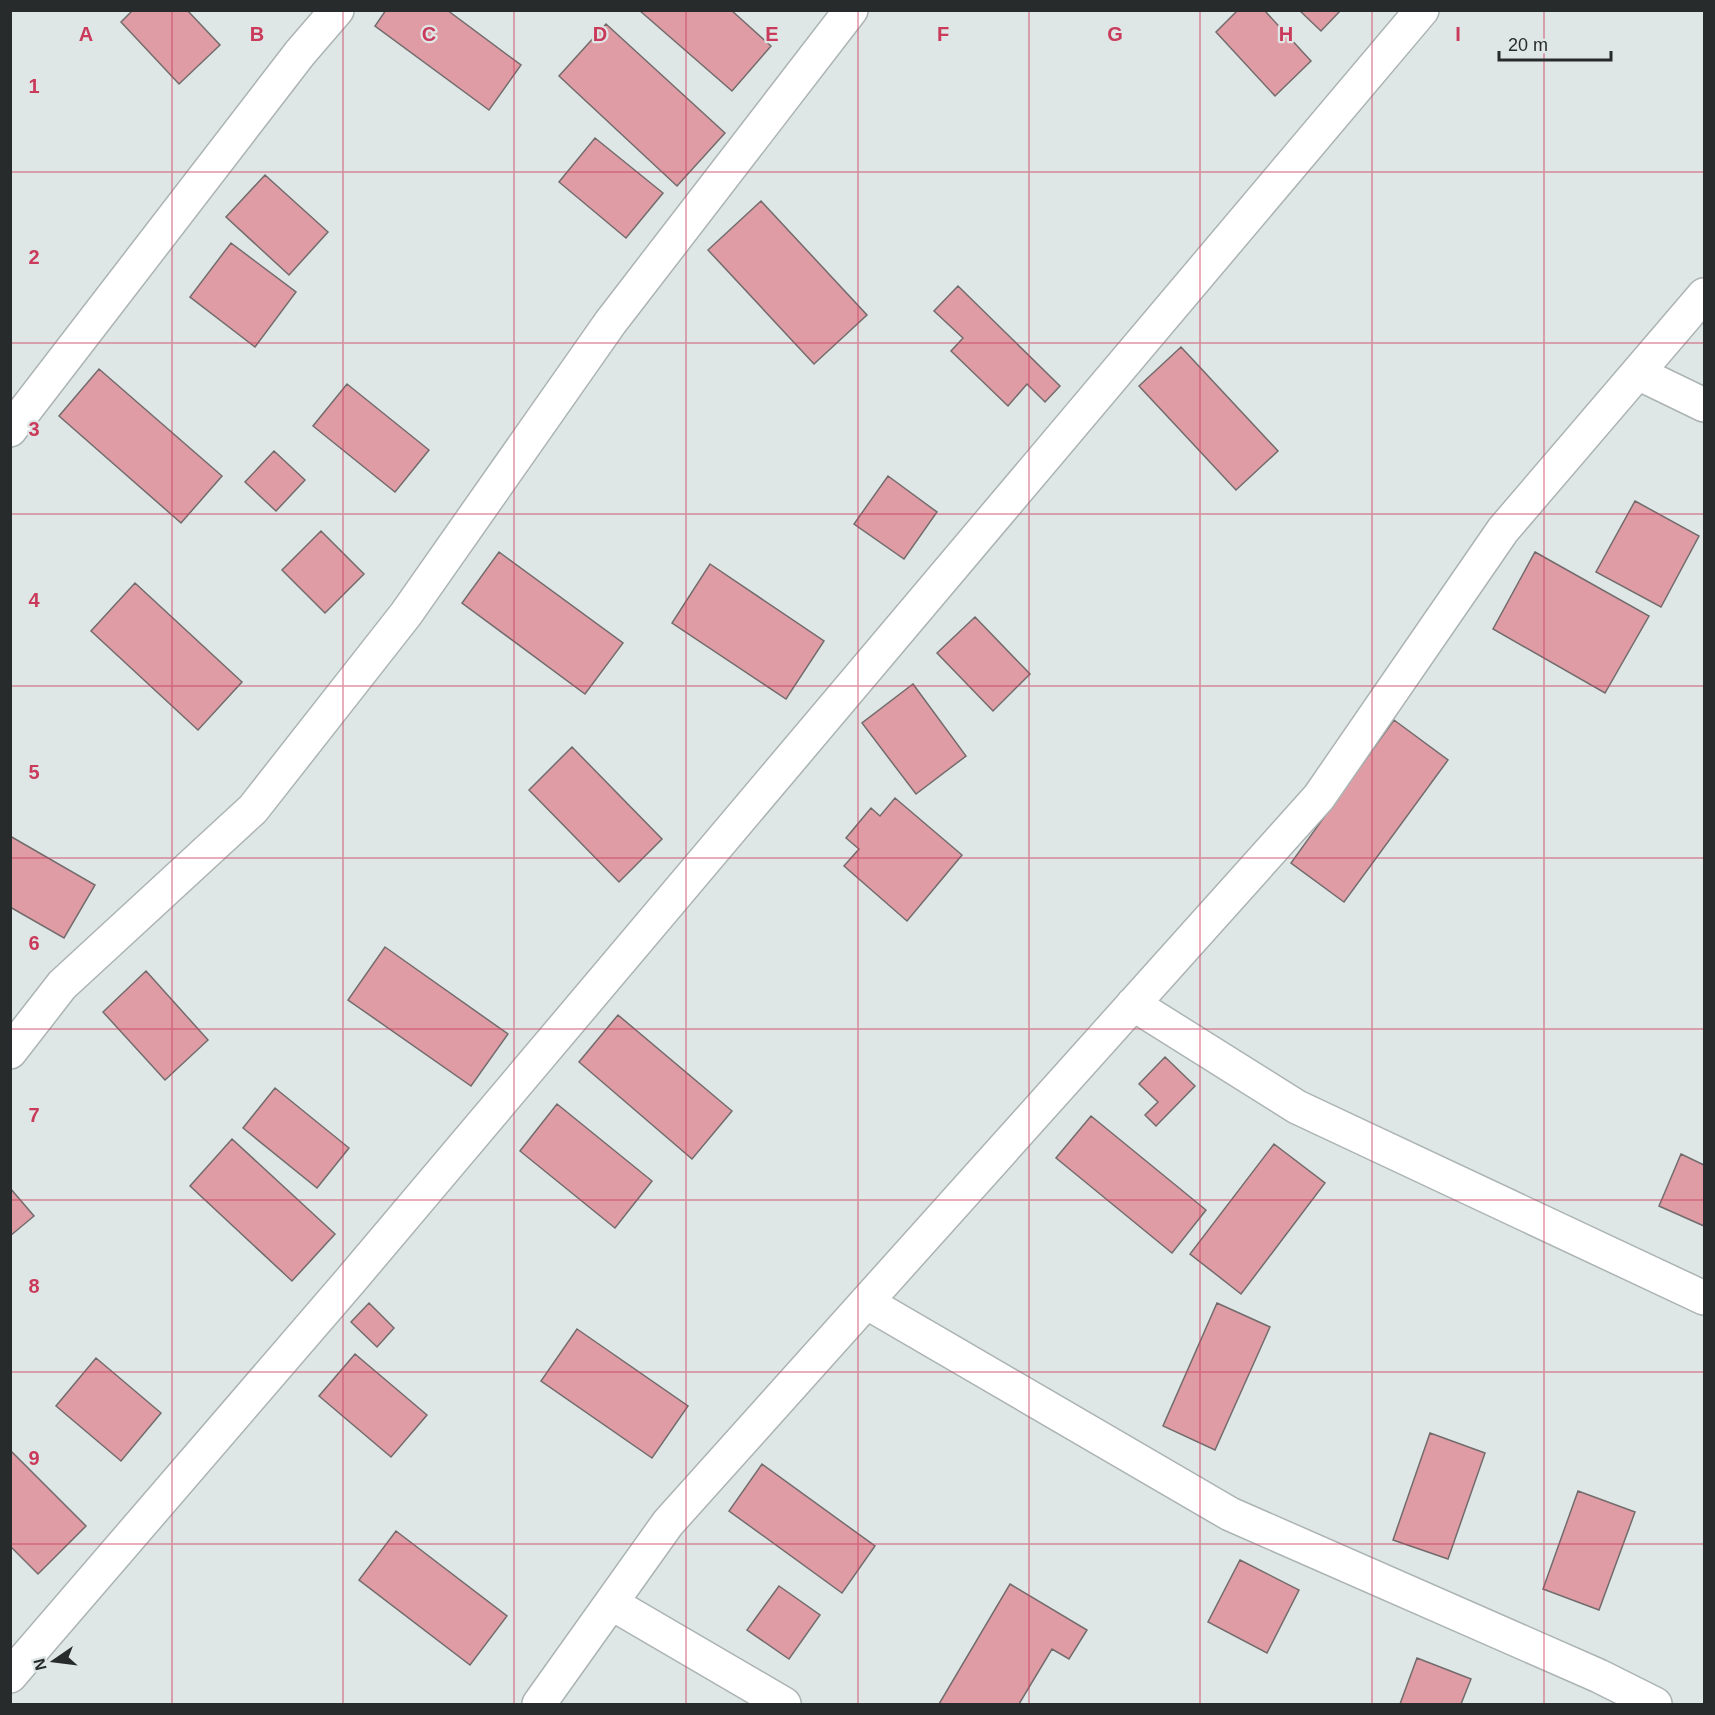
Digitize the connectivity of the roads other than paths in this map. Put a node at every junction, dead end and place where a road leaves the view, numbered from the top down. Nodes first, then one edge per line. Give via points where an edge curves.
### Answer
1 (337, 10) edge
2 (851, 10) edge
3 (1422, 10) edge
4 (1704, 295) edge
5 (1638, 373) junction
6 (1704, 405) edge
7 (10, 430) edge
8 (1133, 1004) junction
9 (10, 1052) edge
10 (1704, 1298) edge
11 (866, 1302) junction
12 (611, 1603) junction
13 (10, 1676) edge
14 (539, 1704) edge
15 (784, 1704) edge
16 (1655, 1704) edge

1 - 7 street
2 - 9 street via 610,323 406,614 253,809 62,985
3 - 13 street via 358,1272
4 - 5 street
5 - 6 street
5 - 8 street via 1503,530 1319,797
8 - 10 street via 1297,1107
8 - 11 street
11 - 12 street via 668,1523
11 - 16 street via 1230,1514
12 - 14 street
12 - 15 street

